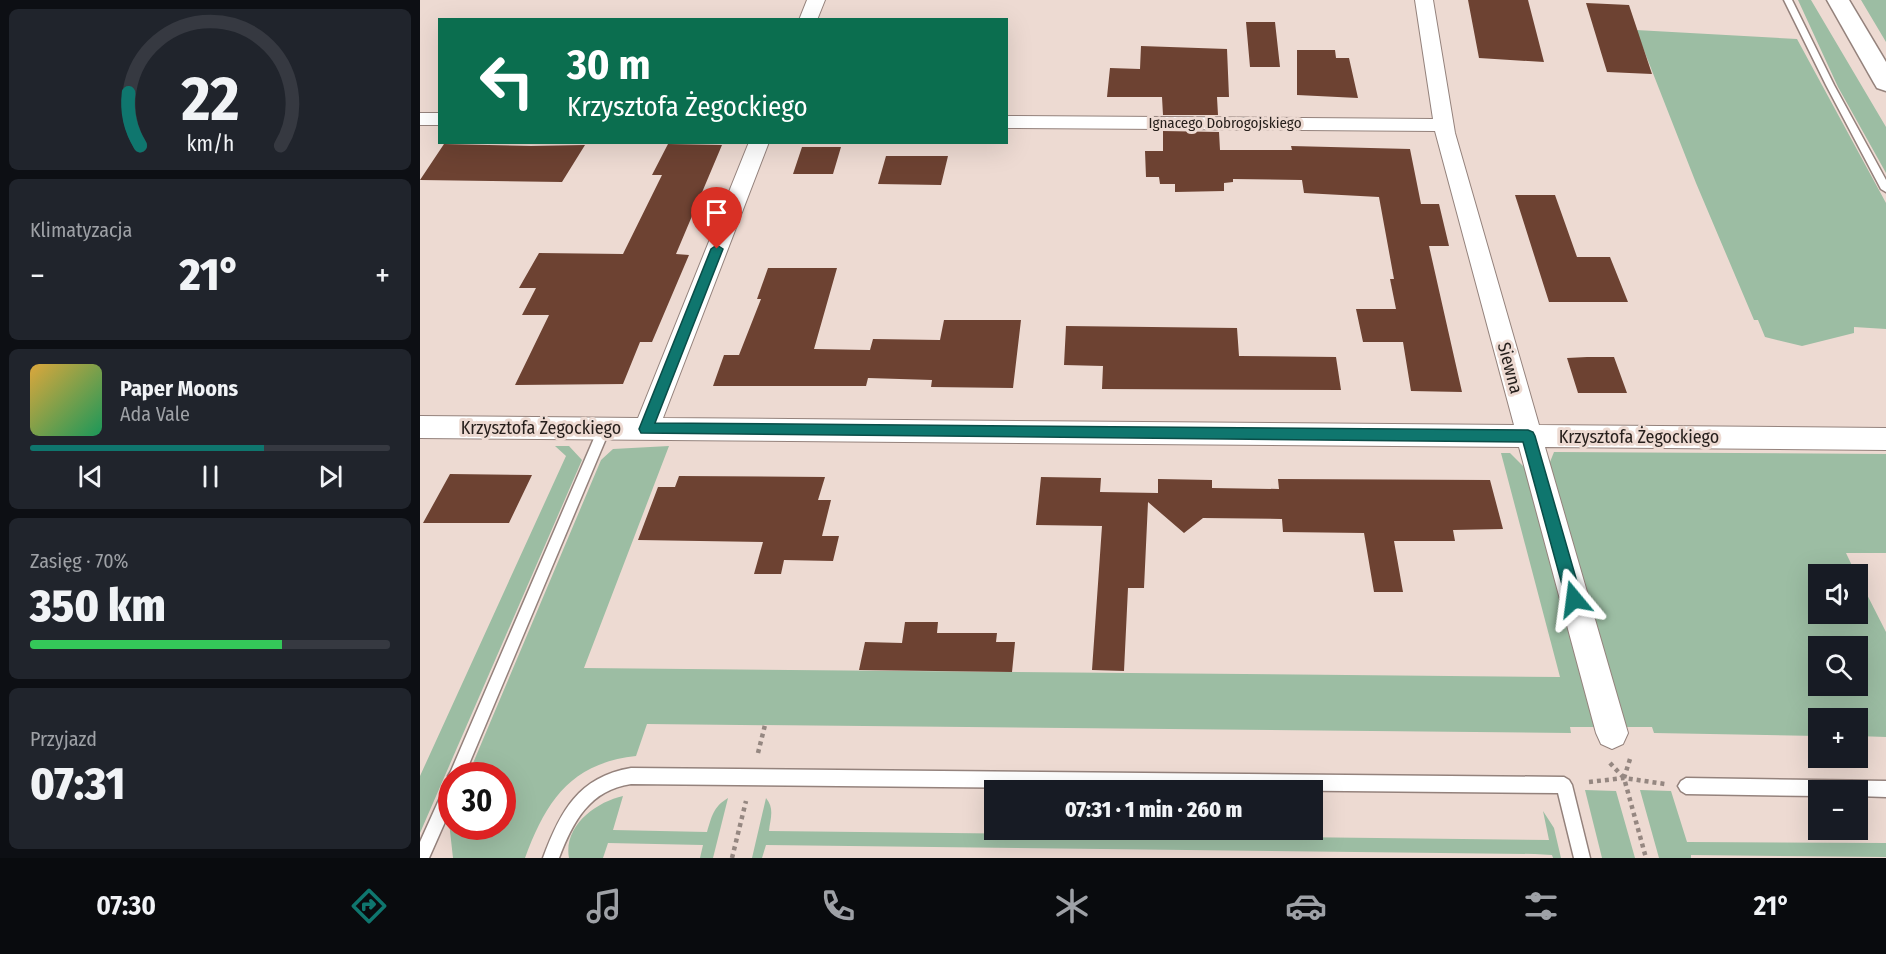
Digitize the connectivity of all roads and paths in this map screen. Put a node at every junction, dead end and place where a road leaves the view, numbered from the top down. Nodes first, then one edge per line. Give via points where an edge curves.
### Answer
1 (816, 0) edge
2 (1424, 0) edge
3 (1788, 0) edge
4 (1838, 0) edge
5 (809, 18) edge
6 (1886, 83) edge
7 (420, 119) edge
8 (438, 119) edge
9 (1008, 122) edge
10 (1443, 124) junction
11 (758, 144) edge
12 (1886, 189) edge
13 (420, 427) edge
14 (604, 429) junction
15 (646, 429) junction
16 (1528, 436) junction
17 (1886, 439) edge
18 (1612, 733) dead end
19 (1631, 756) dead end
20 (462, 762) edge
21 (1624, 778) junction
22 (1564, 785) junction
23 (1686, 786) joint
24 (1886, 789) edge
25 (438, 819) edge
26 (421, 858) edge
27 (551, 858) edge
28 (1582, 858) edge
29 (1646, 858) edge

1 - 5 street
2 - 10 street, Siewna
3 - 12 lane
4 - 6 main road
7 - 8 street
9 - 10 street, Ignacego Dobrogojskiego
10 - 16 street, Siewna
11 - 15 street
13 - 14 street, Krzysztofa Żegockiego
14 - 15 street, Krzysztofa Żegockiego
14 - 20 lane
15 - 16 street, Krzysztofa Żegockiego
16 - 17 street, Krzysztofa Żegockiego
16 - 18 street, Siewna
19 - 21 path
21 - 22 path
21 - 23 path
21 - 29 path
22 - 27 lane via 616,777 604,782 579,804 559,836
22 - 28 lane
23 - 24 lane
25 - 26 lane

